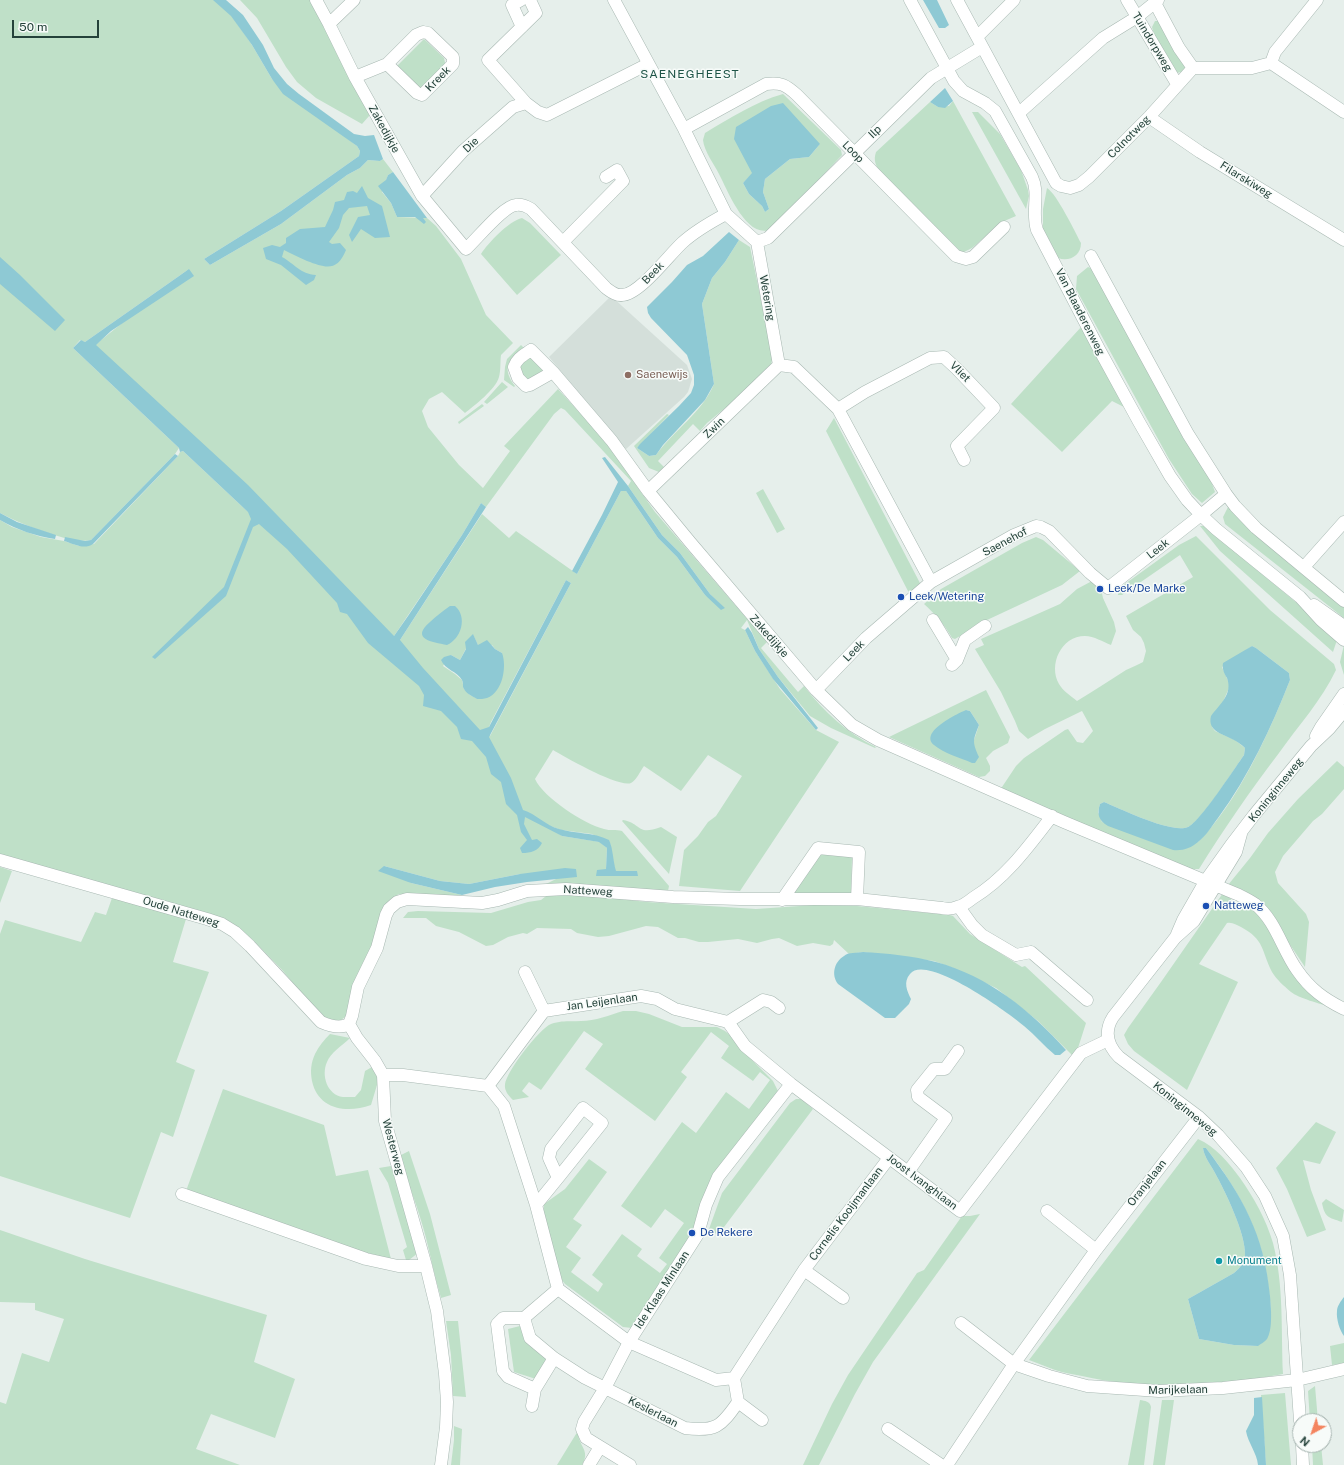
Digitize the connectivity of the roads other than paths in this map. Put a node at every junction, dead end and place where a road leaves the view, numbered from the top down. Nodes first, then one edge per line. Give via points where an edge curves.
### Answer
1 (316, 0) edge
2 (354, 0) edge
3 (521, 0) edge
4 (530, 0) edge
5 (614, 0) edge
6 (910, 0) edge
7 (957, 0) edge
8 (1014, 0) edge
9 (1127, 0) edge
10 (1317, 0) edge
11 (1156, 1) edge
12 (1137, 17) junction
13 (329, 24) junction
14 (522, 27) junction
15 (980, 42) junction
16 (1271, 63) junction
17 (387, 64) junction
18 (648, 64) junction
19 (947, 68) junction
20 (1193, 68) junction
21 (355, 77) junction
22 (1177, 84) junction
23 (526, 102) junction
24 (1344, 112) edge
25 (1019, 113) junction
26 (1149, 117) junction
27 (684, 129) junction
28 (854, 153) junction
29 (606, 177) dead end
30 (422, 196) junction
31 (726, 214) junction
32 (1004, 227) dead end
33 (1344, 240) edge
34 (563, 242) junction
35 (757, 242) junction
36 (466, 249) joint
37 (1091, 256) dead end
38 (779, 365) junction
39 (553, 372) dead end
40 (838, 409) junction
41 (964, 460) dead end
42 (648, 491) junction
43 (1226, 494) junction
44 (1201, 515) junction
45 (1344, 522) edge
46 (1304, 567) junction
47 (1090, 573) joint
48 (931, 582) junction
49 (1300, 597) junction
50 (1344, 601) edge
51 (933, 620) dead end
52 (985, 626) dead end
53 (1344, 626) edge
54 (1344, 640) edge
55 (816, 690) junction
56 (1344, 694) edge
57 (1344, 711) edge
58 (1311, 746) junction
59 (1052, 816) junction
60 (0, 860) edge
61 (1211, 882) junction
62 (857, 899) junction
63 (782, 900) junction
64 (958, 907) junction
65 (524, 972) dead end
66 (1087, 1000) dead end
67 (779, 1008) dead end
68 (1344, 1009) edge
69 (544, 1011) junction
70 (728, 1022) junction
71 (349, 1024) junction
72 (1108, 1040) junction
73 (958, 1051) dead end
74 (383, 1075) junction
75 (791, 1084) junction
76 (488, 1086) junction
77 (1199, 1117) junction
78 (889, 1158) junction
79 (908, 1172) junction
80 (558, 1178) junction
81 (182, 1194) dead end
82 (536, 1205) junction
83 (1047, 1211) dead end
84 (1096, 1250) junction
85 (426, 1266) junction
86 (804, 1270) junction
87 (558, 1289) junction
88 (843, 1298) dead end
89 (524, 1318) junction
90 (961, 1323) dead end
91 (629, 1342) junction
92 (554, 1358) junction
93 (1014, 1364) junction
94 (1344, 1369) edge
95 (734, 1378) junction
96 (1297, 1380) junction
97 (604, 1388) junction
98 (535, 1389) junction
99 (738, 1402) junction
100 (532, 1406) dead end
101 (1299, 1413) edge
102 (762, 1420) dead end
103 (888, 1429) dead end
104 (600, 1447) junction
105 (1302, 1453) edge
106 (441, 1465) edge
107 (589, 1465) edge
108 (630, 1465) edge
109 (941, 1465) edge
110 (947, 1465) edge
111 (1303, 1465) edge

1 - 13 street, Zakedijkje
2 - 13 street
3 - 14 street via 512,5
4 - 14 street via 536,14
5 - 18 street
6 - 19 street, Van Blaaderenweg
7 - 15 street
8 - 15 street, Ilp
9 - 12 street, Tuindorpweg
10 - 16 street via 1275,52
11 - 12 street
11 - 20 street via 1179,48
12 - 22 street, Tuindorpweg
12 - 25 street via 1103,38
13 - 21 street, Zakedijkje
14 - 23 street via 488,60
15 - 19 street, Ilp
15 - 25 street
16 - 20 street via 1252,68
16 - 24 street
17 - 17 street, Kreek via 417,94 422,95 453,64 453,57 428,33 423,32 416,35
17 - 21 street, Kreek
18 - 23 street via 547,116
18 - 27 street
19 - 28 street, Ilp via 931,78
19 - 44 street, Van Blaaderenweg via 964,91 985,102 994,111 1005,129 1035,182 1037,230 1155,451 1183,494
20 - 22 street, Colnotweg
21 - 30 street, Zakedijkje
22 - 26 street, Colnotweg
23 - 30 street, Die via 513,107 463,152
25 - 26 street, Colnotweg via 1056,183 1066,188 1075,187 1089,177
26 - 33 street, Filarskiweg via 1200,152
27 - 28 street, Loop via 766,84 777,83 788,86
27 - 31 street
28 - 32 street, Loop via 956,256 966,259 973,257
28 - 35 street, Ilp via 768,238
29 - 34 street via 617,170 623,181
30 - 36 street, Zakedijkje
31 - 34 street, Beek via 682,242 638,288 623,296 614,294 606,288
31 - 35 street
34 - 36 street, Beek via 531,209 516,204 506,208
35 - 38 street, Wetering
37 - 43 street via 1188,434
38 - 40 street via 794,367
38 - 42 street, Zwin
39 - 42 street, Zakedijkje via 612,441
40 - 41 street, Vliet via 930,358 944,357 994,408 957,446
40 - 48 street
42 - 55 street, Zakedijkje
43 - 44 street, Leek
43 - 46 street via 1256,528
44 - 47 street, Leek via 1108,588
44 - 49 street, Van Blaaderenweg
45 - 46 street
46 - 50 street
47 - 48 street, Saenehof via 1049,531 1036,526 1014,535
48 - 55 street, Leek via 866,638
49 - 53 street, Van Blaaderenweg
49 - 54 street, Van Blaaderenweg
51 - 52 street via 954,663 965,640
55 - 59 street, Zakedijkje via 852,725 878,740
56 - 58 street, Koninginneweg
57 - 58 street, Koninginneweg
58 - 61 street, Koninginneweg via 1231,845
59 - 61 street
59 - 64 street, Natteweg via 999,879
60 - 71 street, Oude Natteweg via 222,924 250,946 321,1022 340,1027
61 - 68 street via 1256,905 1268,917 1297,970 1313,990 1326,1001
61 - 72 street, Koninginneweg via 1183,920 1175,938 1112,1017 1108,1025
62 - 63 street, Natteweg
62 - 63 street via 859,852 818,848
62 - 64 street, Natteweg via 942,908
63 - 71 street, Natteweg via 673,897 566,889 527,891 482,903 407,899 397,902 386,915 377,948 360,980
64 - 66 street via 982,934 1016,955 1031,952
65 - 69 street
67 - 70 street via 771,1002 762,1000
69 - 70 street, Jan Leijenlaan via 641,996 657,999 675,1009
69 - 76 street
70 - 75 street, Joost Ivanghlaan via 745,1046
71 - 74 street, Westerweg
72 - 77 street, Koninginneweg via 1119,1057
72 - 79 street, Joost Ivanghlaan via 1081,1053 960,1211
73 - 79 street via 945,1069 934,1069 917,1090 918,1097 946,1118
74 - 76 street via 403,1075
74 - 85 street, Westerweg via 385,1121
75 - 78 street, Joost Ivanghlaan
75 - 91 street, Ide Klaas Minlaan via 718,1177 706,1205 698,1234
76 - 82 street via 504,1106
77 - 84 street, Oranjelaan
77 - 96 street, Koninginneweg via 1234,1151 1249,1171 1265,1196 1283,1236 1290,1275
78 - 79 street, Joost Ivanghlaan
78 - 86 street, Cornelis Kooijmanlaan
80 - 80 street via 602,1123 583,1108 551,1148 549,1158
80 - 82 street
81 - 85 street via 366,1260 398,1266
82 - 87 street
83 - 84 street
84 - 93 street, Oranjelaan
85 - 106 street, Westerweg via 437,1311 445,1374 447,1402
86 - 88 street, Cornelis Kooijmanlaan
86 - 95 street, Cornelis Kooijmanlaan
87 - 89 street
87 - 91 street
89 - 92 street, Keslerlaan via 530,1338
89 - 98 street via 503,1318 497,1324 503,1371 508,1377
90 - 93 street
91 - 95 street via 716,1380
91 - 97 street, Ide Klaas Minlaan
92 - 97 street, Keslerlaan
92 - 98 street
93 - 96 street, Marijkelaan via 1087,1386 1159,1391 1223,1388
93 - 110 street, Oranjelaan
94 - 96 street, Marijkelaan
95 - 99 street
96 - 101 street, Koninginneweg
97 - 99 street, Keslerlaan via 685,1428 703,1430 721,1424
97 - 104 street, Ide Klaas Minlaan via 582,1429 586,1438
98 - 100 street
99 - 102 street
103 - 109 street
104 - 107 street
104 - 108 street, Ide Klaas Minlaan
105 - 111 street

